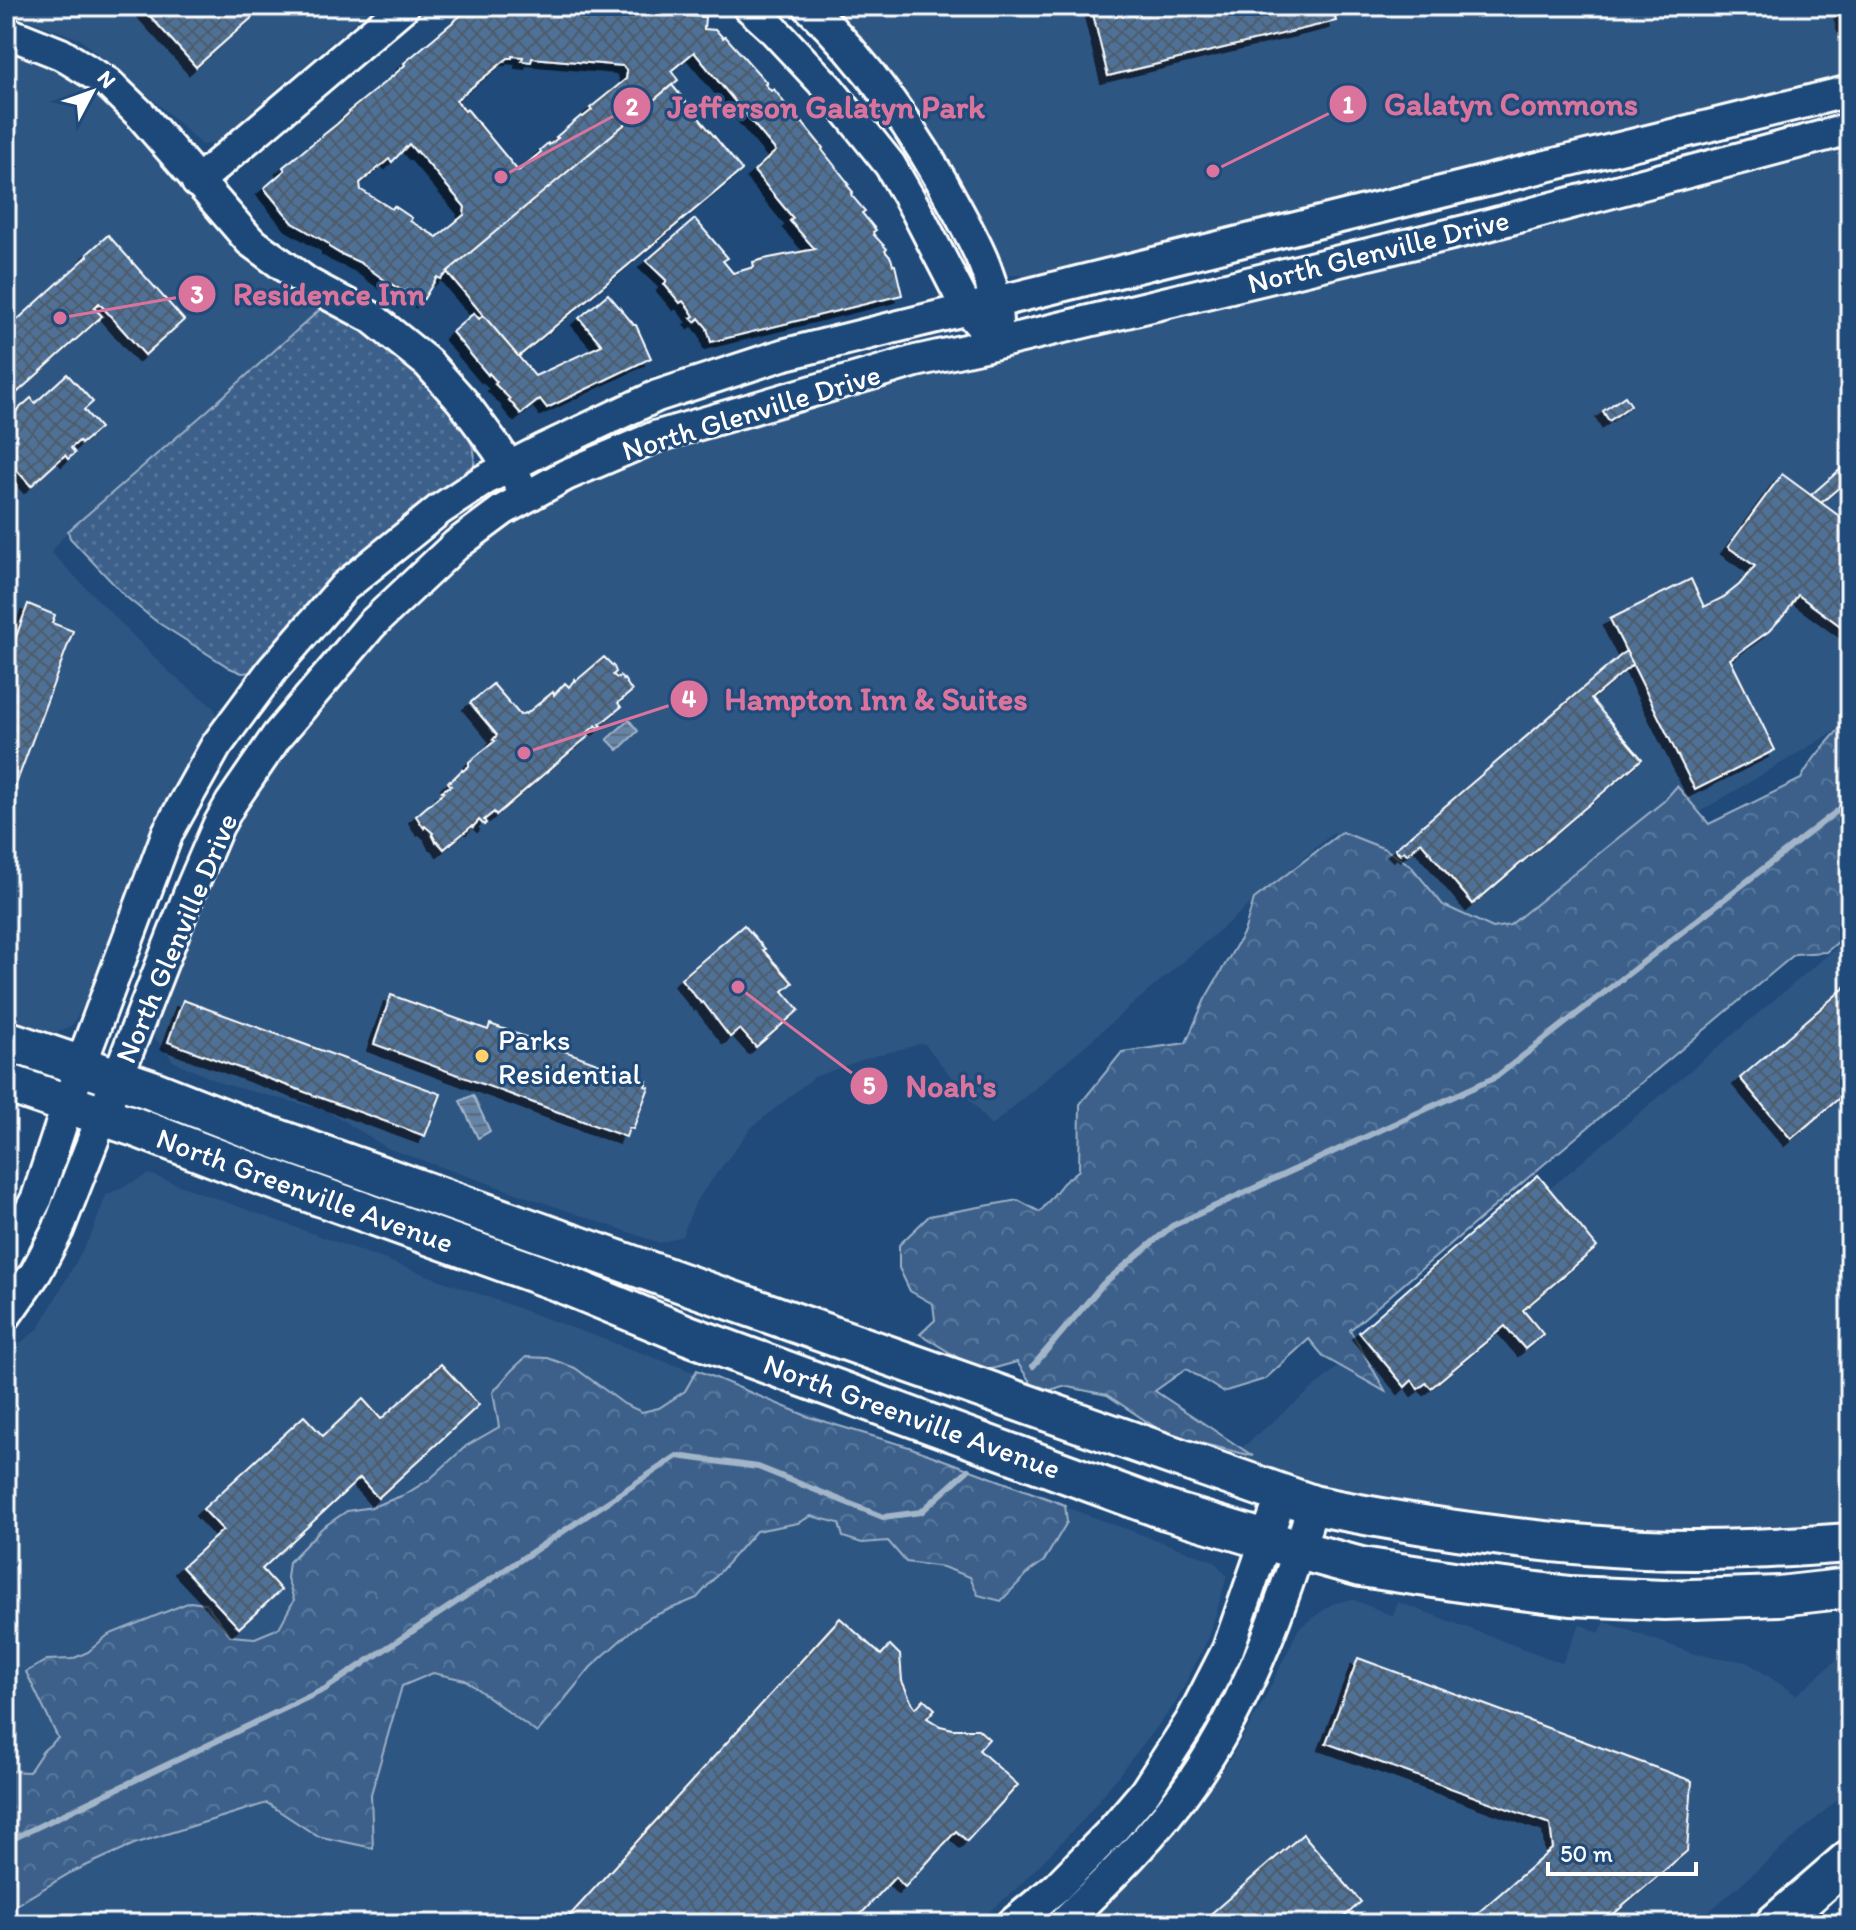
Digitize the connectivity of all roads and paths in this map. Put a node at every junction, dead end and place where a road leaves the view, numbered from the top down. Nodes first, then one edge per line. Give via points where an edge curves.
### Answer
1 (404, 6) edge
2 (748, 6) edge
3 (764, 6) edge
4 (808, 6) edge
5 (6, 32) edge
6 (869, 71) junction
7 (1850, 91) edge
8 (1850, 129) edge
9 (197, 182) junction
10 (996, 301) junction
11 (967, 309) junction
12 (997, 343) junction
13 (510, 467) junction
14 (527, 496) junction
15 (6, 1040) edge
16 (80, 1067) junction
17 (117, 1079) junction
18 (6, 1083) edge
19 (85, 1110) junction
20 (6, 1257) edge
21 (6, 1315) edge
22 (1297, 1500) junction
23 (1850, 1543) edge
24 (1283, 1545) junction
25 (1850, 1588) edge
26 (1127, 1813) junction
27 (1151, 1834) junction
28 (1850, 1859) edge
29 (1850, 1912) edge
30 (1012, 1924) edge
31 (1062, 1924) edge
32 (1775, 1924) edge
33 (1837, 1924) edge

1 - 9 street
2 - 11 street via 829,89 890,165
3 - 6 street via 784,18 832,68
4 - 6 street
5 - 9 street via 61,54 108,83
6 - 10 street via 937,171 980,251
7 - 10 street, North Glenville Drive
8 - 12 street, North Glenville Drive via 1473,229
9 - 13 street via 250,241 309,284 371,317 428,363
10 - 11 street, North Glenville Drive
10 - 12 street
11 - 12 street
11 - 13 street, North Glenville Drive via 782,355 657,396
12 - 14 street, North Glenville Drive via 916,361 655,437
13 - 14 street
13 - 16 street, North Glenville Drive via 439,510 344,587 216,746 168,832
14 - 17 street, North Glenville Drive via 456,545 371,625 277,736 218,826
15 - 16 main road, North Greenville Avenue
16 - 17 main road, North Greenville Avenue
16 - 19 street, North Glenville Drive
17 - 19 street, North Glenville Drive
17 - 22 main road, North Greenville Avenue
18 - 19 main road, North Greenville Avenue
19 - 20 street, North Glenville Drive
19 - 21 street, North Glenville Drive via 58,1230
19 - 24 main road, North Greenville Avenue via 1166,1510
22 - 23 main road, North Greenville Avenue via 1414,1525 1644,1549
22 - 24 street
24 - 25 main road, North Greenville Avenue via 1361,1567 1570,1596 1678,1600
24 - 26 street via 1191,1721
24 - 27 street via 1271,1628 1249,1679 1194,1779
26 - 27 street
26 - 30 street via 1057,1887
27 - 31 street
28 - 32 main road
29 - 33 main road

